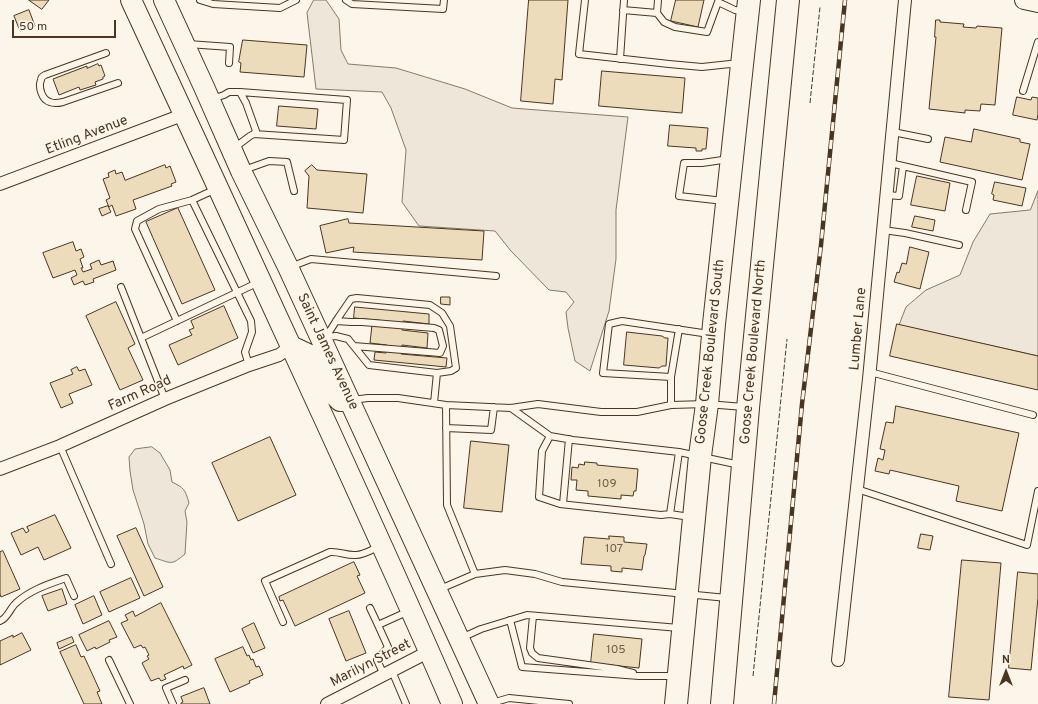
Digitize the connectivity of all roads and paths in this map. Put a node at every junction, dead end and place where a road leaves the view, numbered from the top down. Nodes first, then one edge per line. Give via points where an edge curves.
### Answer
1 (131, 0) edge
2 (164, 0) edge
3 (200, 0) edge
4 (296, 0) edge
5 (346, 0) edge
6 (444, 0) edge
7 (585, 0) edge
8 (624, 0) edge
9 (658, 0) edge
10 (788, 0) edge
11 (905, 0) edge
12 (1024, 0) edge
13 (718, 1) edge
14 (1038, 3) edge
15 (749, 6) edge
16 (623, 10) junction
17 (657, 13) junction
18 (1038, 42) edge
19 (184, 44) junction
20 (106, 53) dead end
21 (620, 59) junction
22 (229, 63) dead end
23 (742, 65) junction
24 (118, 83) dead end
25 (1023, 91) dead end
26 (240, 92) junction
27 (218, 97) dead end
28 (185, 114) junction
29 (893, 132) junction
30 (254, 134) junction
31 (928, 139) dead end
32 (232, 150) junction
33 (732, 158) junction
34 (890, 163) junction
35 (903, 166) junction
36 (241, 171) junction
37 (0, 184) edge
38 (218, 188) junction
39 (294, 191) dead end
40 (887, 195) junction
41 (192, 200) junction
42 (727, 201) junction
43 (966, 210) dead end
44 (883, 230) junction
45 (959, 245) dead end
46 (288, 267) junction
47 (496, 276) dead end
48 (261, 281) junction
49 (121, 287) dead end
50 (237, 292) junction
51 (177, 321) junction
52 (336, 321) junction
53 (678, 329) junction
54 (713, 334) junction
55 (141, 338) junction
56 (324, 338) junction
57 (291, 346) junction
58 (354, 346) junction
59 (248, 365) junction
60 (870, 372) junction
61 (438, 373) junction
62 (671, 377) junction
63 (165, 399) junction
64 (349, 400) junction
65 (434, 403) junction
66 (707, 404) junction
67 (446, 405) junction
68 (671, 405) junction
69 (494, 407) junction
70 (511, 408) junction
71 (748, 408) junction
72 (1033, 415) dead end
73 (446, 428) junction
74 (550, 436) junction
75 (568, 439) junction
76 (60, 446) junction
77 (690, 454) junction
78 (743, 466) junction
79 (0, 469) edge
80 (857, 489) junction
81 (1038, 490) edge
82 (563, 504) junction
83 (670, 514) junction
84 (694, 517) junction
85 (381, 546) junction
86 (110, 564) dead end
87 (475, 574) junction
88 (436, 591) junction
89 (687, 595) junction
90 (74, 596) dead end
91 (731, 599) junction
92 (370, 608) dead end
93 (411, 610) junction
94 (533, 616) junction
95 (510, 620) junction
96 (0, 621) edge
97 (283, 622) dead end
98 (378, 625) junction
99 (684, 629) junction
100 (459, 638) junction
101 (430, 652) junction
102 (109, 660) dead end
103 (838, 660) dead end
104 (388, 673) junction
105 (645, 676) junction
106 (679, 676) junction
107 (185, 680) dead end
108 (130, 704) edge
109 (173, 704) edge
110 (327, 704) edge
111 (406, 704) edge
112 (452, 704) edge
113 (489, 704) edge
114 (569, 704) edge
115 (676, 704) edge
116 (722, 704) edge

1 - 28 main road
2 - 19 main road, Saint James Avenue
3 - 4 lane via 213,4 280,8
5 - 6 lane via 352,4 443,8
7 - 21 lane via 579,54
8 - 16 lane
9 - 17 lane
10 - 71 highway, Goose Creek Boulevard North
11 - 29 street, Lumber Lane
12 - 14 main road
13 - 15 lane via 735,10
13 - 17 lane via 707,32 675,27 664,22
15 - 23 highway, Goose Creek Boulevard South
16 - 17 lane
16 - 21 lane
18 - 25 lane
19 - 22 lane via 230,47
19 - 32 main road, Saint James Avenue
20 - 24 lane via 45,75 40,80 44,99 48,102 63,102
21 - 23 lane via 702,67
23 - 33 highway, Goose Creek Boulevard South
26 - 27 lane via 229,92
26 - 30 lane via 256,131
26 - 30 lane via 347,100 344,140
28 - 36 main road via 200,116 212,137
28 - 37 street, Etling Avenue
28 - 38 main road
29 - 31 lane
29 - 34 street, Lumber Lane
30 - 32 lane
32 - 36 main road, Saint James Avenue
33 - 42 highway, Goose Creek Boulevard South
33 - 42 lane via 684,163 679,196
34 - 35 lane
34 - 40 street, Lumber Lane
35 - 40 lane via 899,196
35 - 43 lane via 972,182
36 - 39 lane via 269,161 287,162
36 - 46 main road, Saint James Avenue
38 - 41 lane
38 - 48 main road
40 - 44 street, Lumber Lane
41 - 50 lane
41 - 51 lane via 159,209 137,221 135,229
42 - 54 highway, Goose Creek Boulevard South
44 - 45 lane
44 - 60 street, Lumber Lane
46 - 47 lane via 311,259
46 - 56 main road, Saint James Avenue
48 - 50 lane
48 - 57 main road
49 - 55 lane
50 - 51 lane
50 - 59 lane via 251,321 252,332 245,352
51 - 55 lane
52 - 56 lane
52 - 58 lane via 434,328 439,330 443,346 440,353
52 - 61 lane via 351,299 430,305 442,313 450,326 456,368
53 - 54 lane
53 - 62 lane
53 - 62 lane via 622,321 609,324 603,372
54 - 66 highway, Goose Creek Boulevard South
55 - 63 lane
56 - 58 lane via 336,336 348,339
56 - 64 main road, Saint James Avenue
57 - 59 street, Farm Road via 279,355
57 - 64 main road via 310,355 329,390 340,401
57 - 85 main road
58 - 61 lane via 369,365
59 - 63 street, Farm Road
60 - 72 lane
60 - 80 street, Lumber Lane
61 - 65 lane
62 - 68 lane
63 - 76 street, Farm Road
64 - 65 lane via 398,398
64 - 88 main road, Saint James Avenue
65 - 67 lane
66 - 68 lane
66 - 71 lane
66 - 77 highway, Goose Creek Boulevard South
67 - 69 lane
67 - 73 lane
68 - 70 lane via 637,412 601,412 538,404
69 - 70 lane
69 - 73 lane via 491,430
70 - 74 lane
71 - 78 highway, Goose Creek Boulevard North
73 - 87 lane via 447,505
74 - 75 lane
74 - 82 lane via 542,451 539,497
75 - 77 lane
75 - 82 lane
76 - 79 street, Farm Road
76 - 86 lane
77 - 78 lane
77 - 83 lane
77 - 84 highway, Goose Creek Boulevard South
78 - 91 highway, Goose Creek Boulevard North
80 - 81 lane via 1028,545
80 - 103 street, Lumber Lane
82 - 83 lane
83 - 84 lane
84 - 89 highway, Goose Creek Boulevard South
85 - 93 main road
85 - 97 lane via 354,556 330,552 265,581
87 - 88 lane
87 - 89 lane via 504,570 535,574 562,582
88 - 100 main road, Saint James Avenue
89 - 91 lane
89 - 99 highway, Goose Creek Boulevard South
90 - 96 lane via 66,578 32,591 16,603
91 - 116 highway, Goose Creek Boulevard North
92 - 98 lane
93 - 98 lane
93 - 101 main road
94 - 95 lane
94 - 99 lane
94 - 105 lane via 530,648 538,658 616,668
95 - 100 lane
95 - 105 lane via 522,667
98 - 104 lane via 388,647 377,660
99 - 106 highway, Goose Creek Boulevard South
100 - 113 main road, Saint James Avenue
101 - 104 street, Marilyn Street
101 - 112 main road
102 - 108 lane
104 - 110 street, Marilyn Street
104 - 111 lane
105 - 106 lane
106 - 115 highway, Goose Creek Boulevard South
107 - 109 lane via 166,688
113 - 114 lane via 509,698

